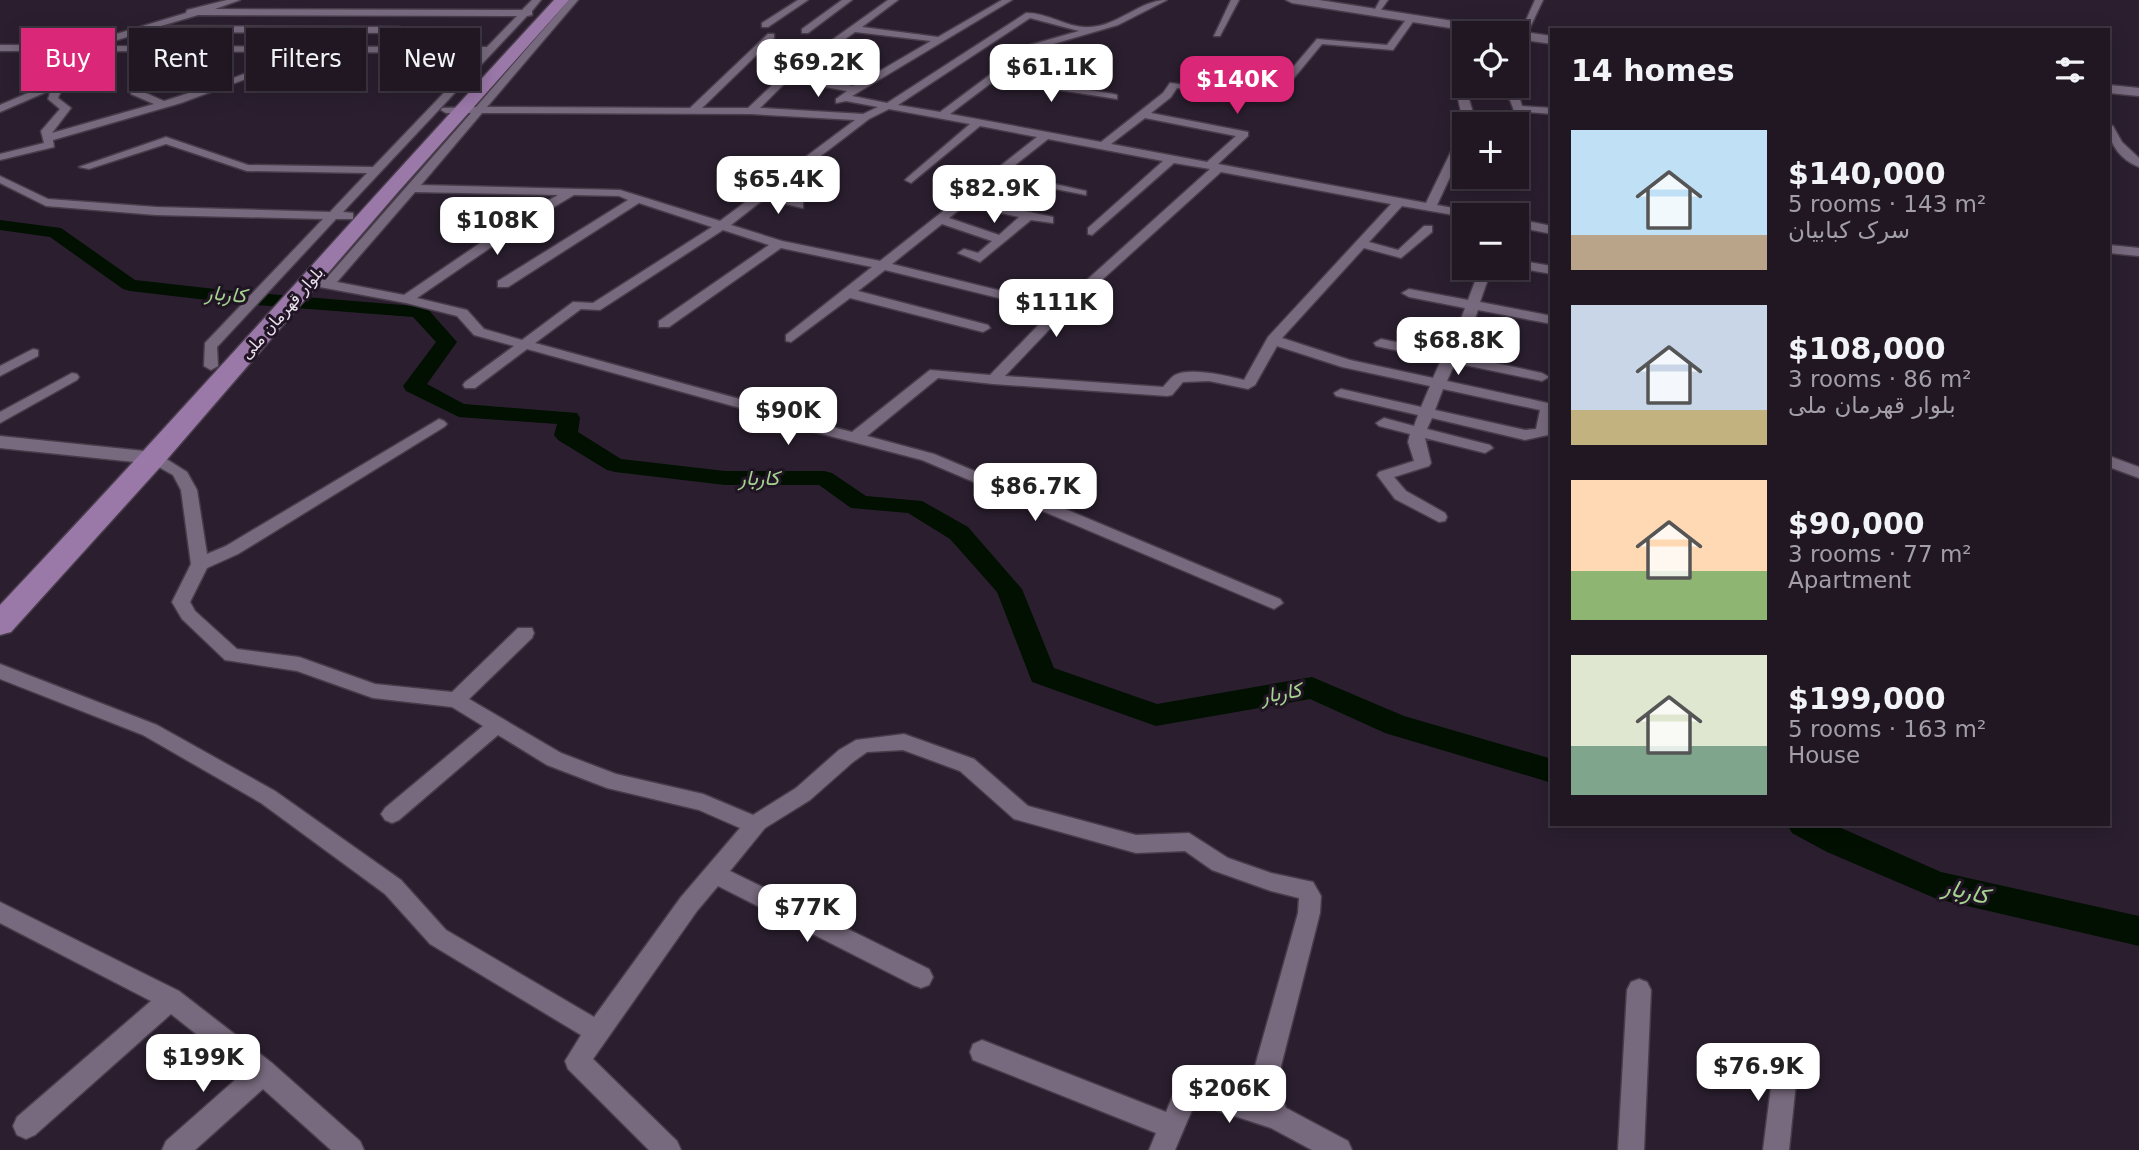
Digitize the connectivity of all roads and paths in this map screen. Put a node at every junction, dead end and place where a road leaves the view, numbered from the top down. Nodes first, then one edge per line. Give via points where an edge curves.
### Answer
1 (236, 0) edge
2 (294, 0) edge
3 (434, 0) edge
4 (574, 0) edge
5 (804, 0) edge
6 (848, 0) edge
7 (894, 0) edge
8 (1007, 0) edge
9 (1163, 0) edge
10 (1235, 0) edge
11 (1292, 0) edge
12 (1539, 0) edge
13 (1381, 6) edge
14 (546, 7) edge
15 (190, 12) junction
16 (255, 12) junction
17 (421, 13) junction
18 (1411, 19) junction
19 (1527, 21) edge
20 (765, 25) dead end
21 (1452, 27) edge
22 (142, 28) edge
23 (402, 28) edge
24 (232, 29) edge
25 (852, 29) junction
26 (380, 30) edge
27 (1087, 30) junction
28 (805, 31) dead end
29 (1217, 34) dead end
30 (771, 36) dead end
31 (1529, 37) edge
32 (21, 38) edge
33 (937, 39) junction
34 (1550, 40) edge
35 (3, 43) edge
36 (21, 44) edge
37 (115, 49) edge
38 (246, 50) edge
39 (480, 50) edge
40 (489, 50) junction
41 (805, 65) junction
42 (880, 75) junction
43 (786, 77) junction
44 (993, 77) junction
45 (1089, 85) dead end
46 (2110, 89) edge
47 (41, 91) edge
48 (55, 91) edge
49 (203, 91) edge
50 (135, 92) dead end
51 (2139, 92) edge
52 (1078, 93) junction
53 (850, 94) junction
54 (1114, 97) dead end
55 (1515, 98) edge
56 (162, 104) junction
57 (890, 105) junction
58 (0, 109) edge
59 (462, 111) junction
60 (693, 111) junction
61 (751, 111) junction
62 (1550, 111) edge
63 (822, 113) junction
64 (1143, 114) junction
65 (943, 115) junction
66 (865, 117) junction
67 (979, 122) junction
68 (2110, 130) edge
69 (1046, 135) junction
70 (47, 138) junction
71 (1104, 145) junction
72 (0, 157) edge
73 (1173, 158) junction
74 (2139, 164) edge
75 (1452, 165) edge
76 (1215, 166) junction
77 (85, 167) dead end
78 (375, 170) junction
79 (994, 174) junction
80 (0, 179) edge
81 (911, 180) dead end
82 (410, 188) junction
83 (574, 191) junction
84 (1082, 193) dead end
85 (765, 195) junction
86 (639, 198) junction
87 (961, 201) junction
88 (1399, 202) junction
89 (799, 205) dead end
90 (1430, 208) junction
91 (1452, 212) edge
92 (340, 216) junction
93 (1028, 216) junction
94 (939, 219) junction
95 (1049, 220) dead end
96 (723, 225) junction
97 (1529, 225) edge
98 (1428, 229) dead end
99 (1550, 230) edge
100 (1092, 231) dead end
101 (1002, 240) junction
102 (779, 244) junction
103 (1362, 244) junction
104 (2110, 249) edge
105 (2139, 252) edge
106 (964, 253) dead end
107 (881, 265) junction
108 (1529, 266) edge
109 (1550, 270) edge
110 (1482, 280) edge
111 (301, 283) junction
112 (503, 284) dead end
113 (328, 285) junction
114 (848, 293) junction
115 (1409, 293) dead end
116 (405, 299) junction
117 (1473, 306) junction
118 (262, 307) junction
119 (1062, 309) junction
120 (1087, 316) dead end
121 (1550, 320) edge
122 (664, 324) dead end
123 (983, 328) dead end
124 (791, 338) dead end
125 (1273, 340) junction
126 (1381, 343) dead end
127 (526, 345) junction
128 (33, 353) dead end
129 (1452, 358) junction
130 (0, 372) edge
131 (72, 377) dead end
132 (1542, 377) dead end
133 (993, 380) junction
134 (1438, 384) junction
135 (470, 385) dead end
136 (1341, 393) dead end
137 (1429, 413) junction
138 (0, 418) edge
139 (1384, 423) dead end
140 (439, 424) dead end
141 (1419, 431) junction
142 (855, 438) junction
143 (0, 442) edge
144 (1485, 448) dead end
145 (141, 457) junction
146 (2110, 461) edge
147 (2139, 473) edge
148 (1439, 517) dead end
149 (200, 564) junction
150 (0, 594) edge
151 (1274, 603) dead end
152 (0, 624) edge
153 (525, 633) dead end
154 (0, 671) edge
155 (456, 700) junction
156 (497, 725) junction
157 (392, 814) dead end
158 (757, 823) junction
159 (713, 873) junction
160 (0, 912) edge
161 (921, 976) dead end
162 (1639, 990) dead end
163 (171, 999) junction
164 (596, 1031) junction
165 (982, 1052) dead end
166 (1786, 1063) dead end
167 (262, 1072) junction
168 (1276, 1117) junction
169 (26, 1126) dead end
170 (1167, 1138) edge
171 (175, 1150) edge
172 (351, 1150) edge
173 (668, 1150) edge
174 (1339, 1150) edge
175 (1631, 1150) edge
176 (1776, 1150) edge

1 - 15 street
2 - 16 street
3 - 17 street
4 - 14 street
5 - 20 street
6 - 28 street
7 - 25 street
8 - 33 street
9 - 27 street via 1115,23
10 - 29 street
11 - 13 street
12 - 19 street
13 - 18 street
14 - 17 street
14 - 40 street
14 - 59 highway, بلوار قهرمان ملی
15 - 16 street
15 - 22 street
16 - 17 street
17 - 23 street
18 - 21 street
18 - 64 street via 1390,48 1320,41 1280,88 1241,82 1232,93 1174,85
24 - 26 street
25 - 33 street
25 - 41 street
27 - 44 street via 1033,47
27 - 57 street via 1029,15
30 - 60 street
31 - 34 street
32 - 35 street
33 - 42 street
35 - 36 street
37 - 38 street
39 - 40 street
40 - 78 street
41 - 42 street
41 - 43 street
42 - 53 street
43 - 53 street
43 - 61 street
44 - 52 street
44 - 65 street
45 - 52 street
46 - 51 street
47 - 58 street
48 - 70 street via 53,99 66,108 46,131
49 - 56 street
50 - 56 street
52 - 54 street
53 - 57 street
53 - 63 street
55 - 62 street via 1518,109
56 - 70 street
57 - 65 street
57 - 66 street
59 - 60 street
59 - 82 street
59 - 92 highway, بلوار قهرمان ملی
59 - 111 highway, بلوار قهرمان ملی
60 - 61 street
61 - 63 street
63 - 66 street
64 - 71 street
64 - 76 street via 1244,134
65 - 67 street
66 - 85 street
67 - 69 street
67 - 81 street
68 - 74 street via 2117,144
69 - 71 street
69 - 79 street
70 - 72 street via 50,145
71 - 73 street
73 - 76 street
73 - 100 street
75 - 90 street
76 - 88 street
76 - 119 street
77 - 78 street via 166,140 247,168
78 - 92 street
79 - 84 street
79 - 87 street
80 - 92 street via 46,202 156,211
82 - 83 street
82 - 113 street
83 - 86 street
83 - 116 street
85 - 89 street
85 - 96 street
86 - 96 street
86 - 112 street
87 - 93 street
87 - 94 street
88 - 90 street
88 - 103 street
90 - 91 street
92 - 111 highway, بلوار قهرمان ملی
92 - 118 street
93 - 95 street
93 - 101 street
94 - 101 street
94 - 107 street
96 - 102 street
96 - 127 street via 595,307 579,305
97 - 99 street
98 - 103 street via 1401,254
101 - 106 street via 980,258
102 - 107 street
102 - 122 street
103 - 125 street
104 - 105 street
107 - 114 street
107 - 119 street
108 - 109 street
110 - 117 street
111 - 113 street
111 - 118 highway, بلوار قهرمان ملی
113 - 116 street
114 - 123 street
114 - 124 street
115 - 117 street
116 - 127 street via 462,313 479,332
117 - 121 street
117 - 129 street
118 - 145 highway, بلوار قهرمان ملی
118 - 145 highway, بلوار قهرمان ملی
119 - 120 street
119 - 133 street
125 - 133 street via 1248,385 1209,377 1179,378 1167,392
125 - 134 street via 1347,364
126 - 129 street
127 - 135 street
127 - 142 street via 770,412 787,405 799,407 807,412 802,424
128 - 130 street
129 - 132 street
129 - 134 street
131 - 138 street
133 - 142 street via 935,373
134 - 137 street
134 - 137 street via 1548,407 1543,432 1525,435
136 - 137 street
137 - 141 street
139 - 141 street
140 - 149 street via 232,550
141 - 144 street
141 - 148 street via 1416,442 1423,463 1385,475 1388,485 1401,496
142 - 151 street via 928,457
143 - 145 street
145 - 149 street via 179,472 189,490
145 - 150 highway, بلوار قهرمان ملی
145 - 152 highway, بلوار قهرمان ملی
146 - 147 street
149 - 155 street via 181,602 188,615 232,655 299,664 373,691
153 - 155 street
154 - 164 street via 149,730 268,797 393,887 438,937
155 - 156 street
156 - 157 street
156 - 158 street via 554,759 614,782 689,798
158 - 159 street
158 - 168 street via 863,745 904,742 967,765 1021,813 1136,844 1189,842 1220,864 1305,889 1310,896 1309,913 1268,1066 1268,1093
159 - 161 street
159 - 164 street
160 - 163 street
162 - 175 street
163 - 167 street
163 - 169 street
164 - 173 street via 577,1061 580,1067
165 - 170 street
166 - 176 street
167 - 171 street
167 - 172 street
168 - 170 street via 1192,1090
168 - 174 street

